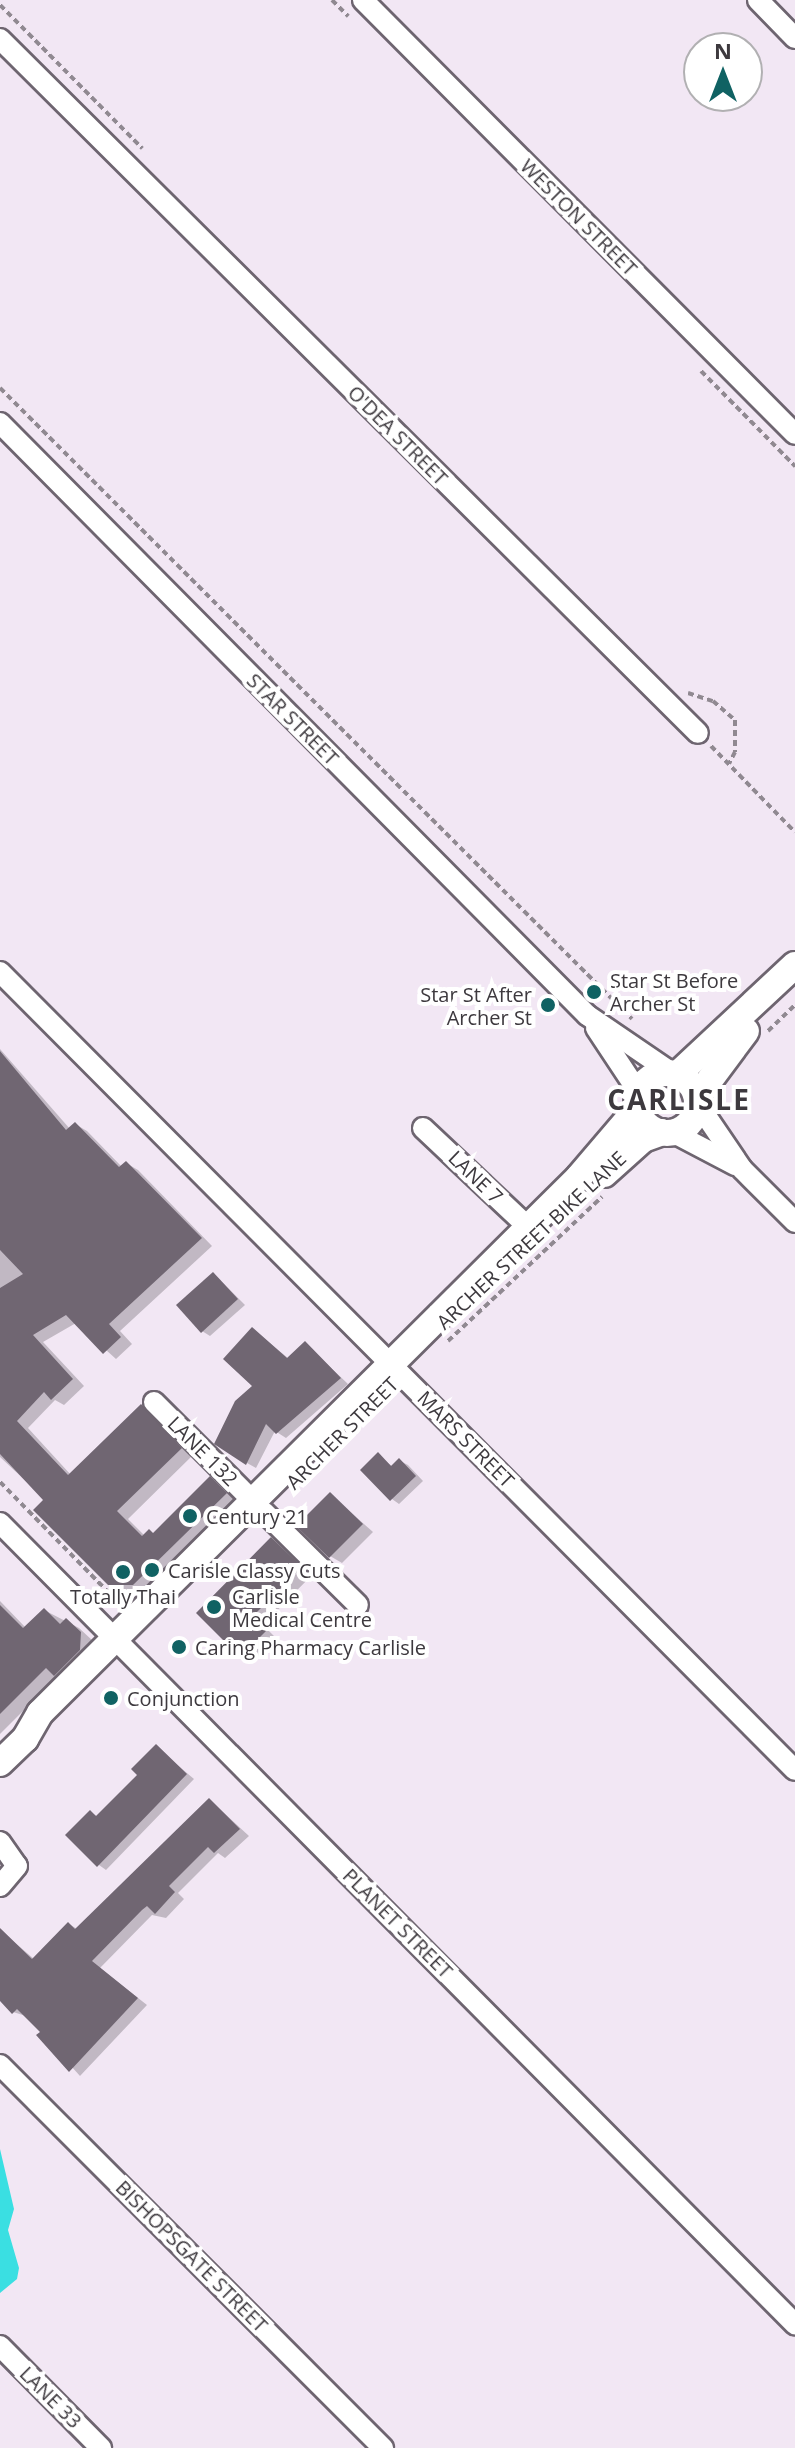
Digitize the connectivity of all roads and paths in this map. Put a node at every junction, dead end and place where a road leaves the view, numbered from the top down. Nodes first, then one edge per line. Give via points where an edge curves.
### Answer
1 (363, 0) edge
2 (758, 0) edge
3 (795, 38) edge
4 (0, 39) edge
5 (0, 388) edge
6 (0, 423) edge
7 (795, 434) edge
8 (698, 733) joint
9 (795, 832) edge
10 (795, 965) edge
11 (0, 972) edge
12 (795, 984) edge
13 (587, 1015) junction
14 (636, 1023) dead end
15 (675, 1074) junction
16 (638, 1100) junction
17 (697, 1101) junction
18 (423, 1128) dead end
19 (667, 1132) junction
20 (742, 1169) junction
21 (607, 1192) dead end
22 (795, 1222) edge
23 (528, 1227) junction
24 (427, 1348) junction
25 (396, 1368) junction
26 (154, 1402) dead end
27 (0, 1482) edge
28 (258, 1506) junction
29 (0, 1523) edge
30 (128, 1598) dead end
31 (358, 1605) dead end
32 (121, 1644) junction
33 (0, 1763) edge
34 (795, 1770) edge
35 (0, 1842) edge
36 (0, 1886) edge
37 (0, 2065) edge
38 (795, 2324) edge
39 (0, 2346) edge
40 (101, 2448) edge
41 (383, 2448) edge

1 - 7 street, WESTON STREET
2 - 3 street
4 - 8 street, O'DEA STREET
5 - 14 path
6 - 13 street, STAR STREET
8 - 9 path
10 - 15 main road
11 - 25 street, MARS STREET
12 - 17 main road via 729,1048
13 - 15 street, STAR STREET
13 - 16 street, STAR STREET
15 - 16 main road via 652,1077
15 - 17 main road
16 - 19 main road via 646,1124
16 - 23 main road, ARCHER STREET via 614,1141
17 - 19 main road via 690,1123
17 - 20 street
18 - 23 street, LANE 7
19 - 20 street
19 - 24 main road, ARCHER STREET via 643,1139 619,1158
20 - 22 street
21 - 24 path, ARCHER STREET BIKE LANE via 452,1340
23 - 25 main road, ARCHER STREET
24 - 25 main road, ARCHER STREET
25 - 28 main road, ARCHER STREET
25 - 34 street, MARS STREET
26 - 28 street, LANE 132
27 - 30 path via 120,1603
28 - 31 street, LANE 132
28 - 32 main road, ARCHER STREET
29 - 32 street, PLANET STREET
32 - 33 main road, ARCHER STREET via 52,1725 25,1739
32 - 38 street, PLANET STREET
35 - 36 street via 17,1866
37 - 41 street, BISHOPSGATE STREET
39 - 40 street, LANE 33

